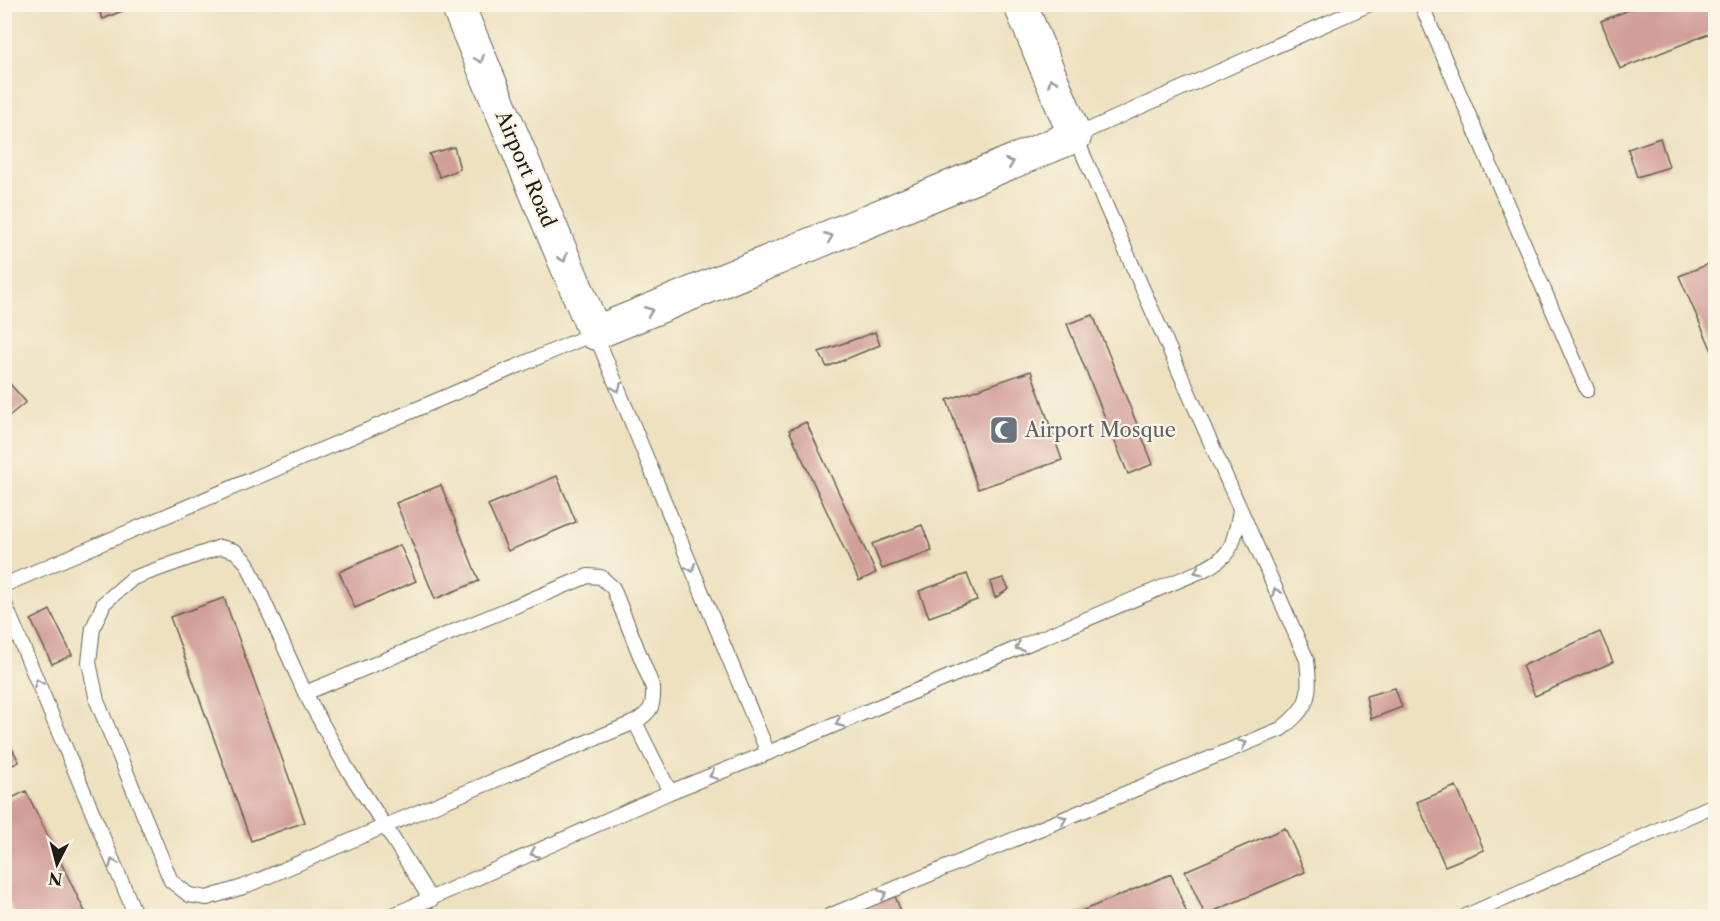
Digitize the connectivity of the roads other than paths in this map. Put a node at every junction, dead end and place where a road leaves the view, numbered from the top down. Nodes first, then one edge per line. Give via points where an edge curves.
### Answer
1 (457, 4) edge
2 (1020, 4) edge
3 (1370, 4) edge
4 (1421, 4) edge
5 (1075, 136) junction
6 (595, 333) junction
7 (1587, 390) dead end
8 (1240, 511) junction
9 (4, 585) edge
10 (4, 602) edge
11 (305, 693) junction
12 (635, 722) junction
13 (768, 753) junction
14 (670, 792) junction
15 (1716, 804) edge
16 (386, 826) junction
17 (431, 900) junction
18 (136, 916) edge
19 (391, 916) edge
20 (829, 916) edge
21 (1466, 916) edge

1 -> 6 street, Airport Road
5 -> 2 street
3 - 5 lane
4 - 7 lane
6 -> 5 street
5 - 8 lane
6 - 9 lane
6 -> 13 lane
8 -> 13 lane via 1233,543 1220,561
20 -> 8 lane via 1281,729 1297,716 1307,699 1306,660
18 -> 10 lane
11 - 12 lane via 588,576 601,577 613,588 653,688 654,701 648,714
11 - 16 lane via 346,767
11 - 16 lane via 247,563 235,551 220,547 134,578 104,603 93,628 89,662 97,701 171,881 189,895 207,898 243,887
12 - 14 lane
12 - 16 lane
13 -> 14 lane
14 -> 17 lane
15 - 21 lane
16 - 17 lane
17 - 19 lane

